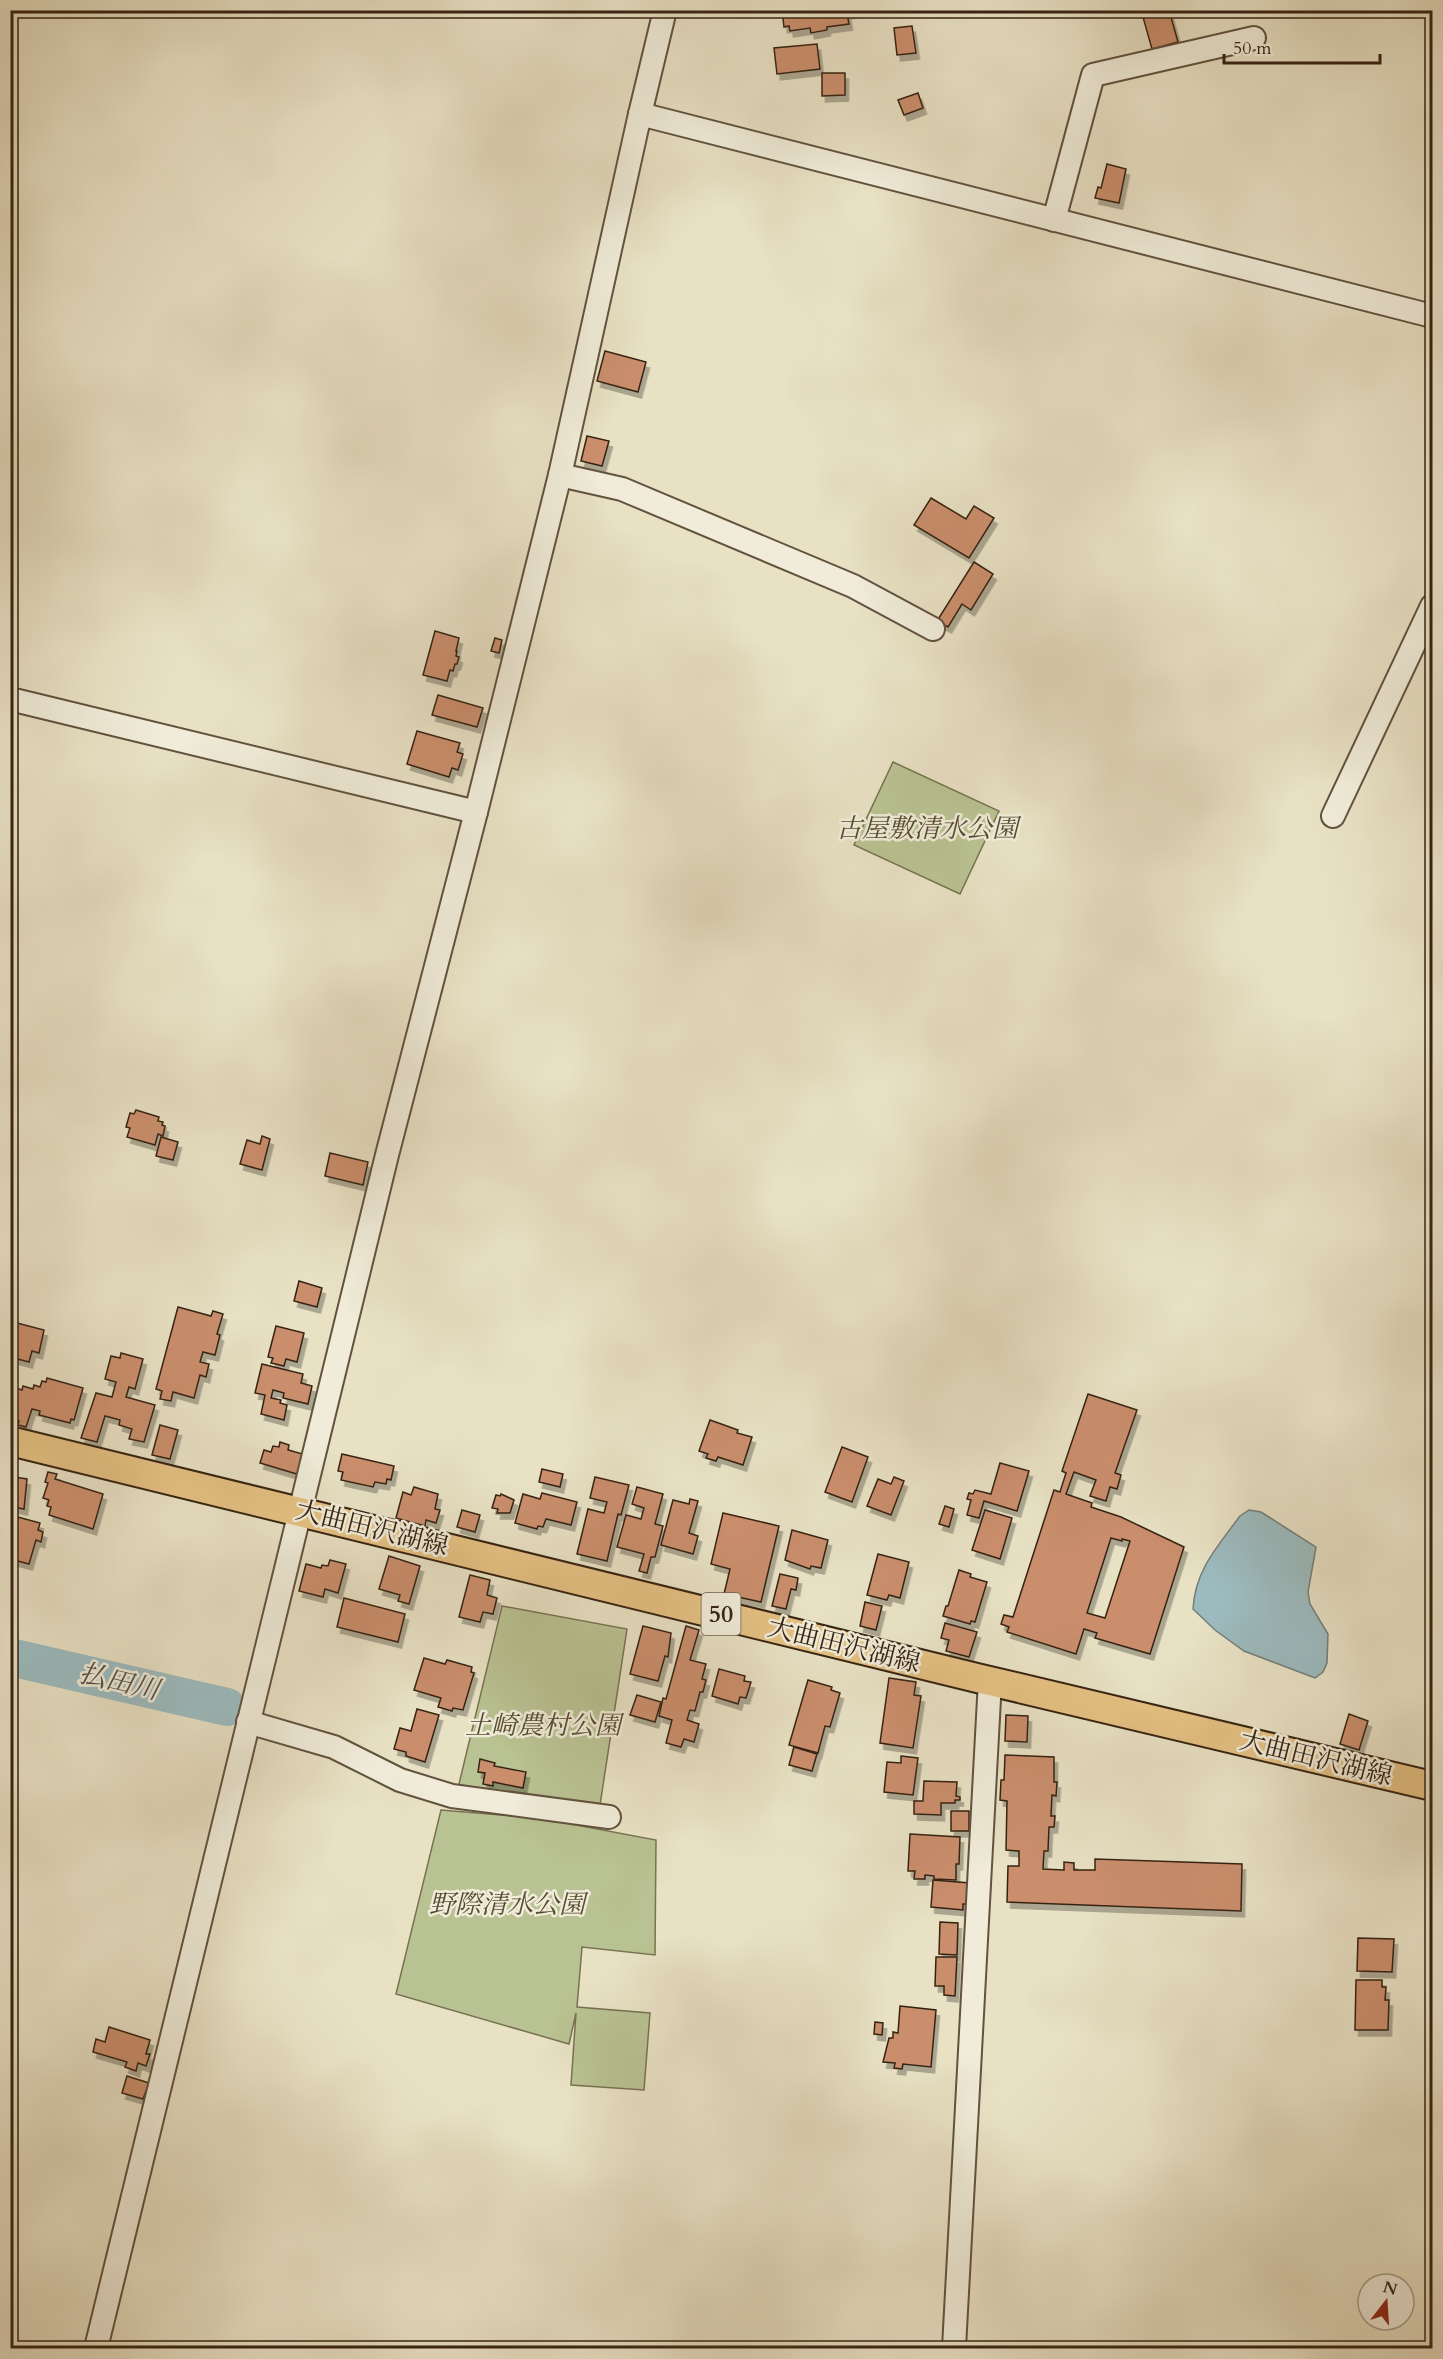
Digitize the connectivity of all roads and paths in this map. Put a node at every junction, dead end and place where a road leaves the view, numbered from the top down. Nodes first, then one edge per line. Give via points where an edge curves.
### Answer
1 (665, 10) edge
2 (1254, 38) dead end
3 (640, 114) junction
4 (1054, 220) junction
5 (1432, 316) edge
6 (560, 475) junction
7 (1432, 606) edge
8 (933, 629) dead end
9 (10, 699) edge
10 (476, 812) junction
11 (1334, 816) dead end
12 (10, 1441) edge
13 (299, 1510) junction
14 (990, 1680) junction
15 (248, 1722) junction
16 (1432, 1786) edge
17 (609, 1816) dead end
18 (96, 2349) edge
19 (954, 2349) edge

1 - 3 street
2 - 4 street via 1093,75
3 - 4 street
3 - 6 street
4 - 5 street
6 - 8 street via 622,489 853,586
6 - 10 street
7 - 11 street
9 - 10 street
10 - 13 street
12 - 13 main road, 大曲田沢湖線 / 50
13 - 14 main road, 大曲田沢湖線 / 50
13 - 15 street
14 - 16 main road, 大曲田沢湖線 / 50
14 - 19 street
15 - 17 street via 334,1747 400,1780 453,1796
15 - 18 street

